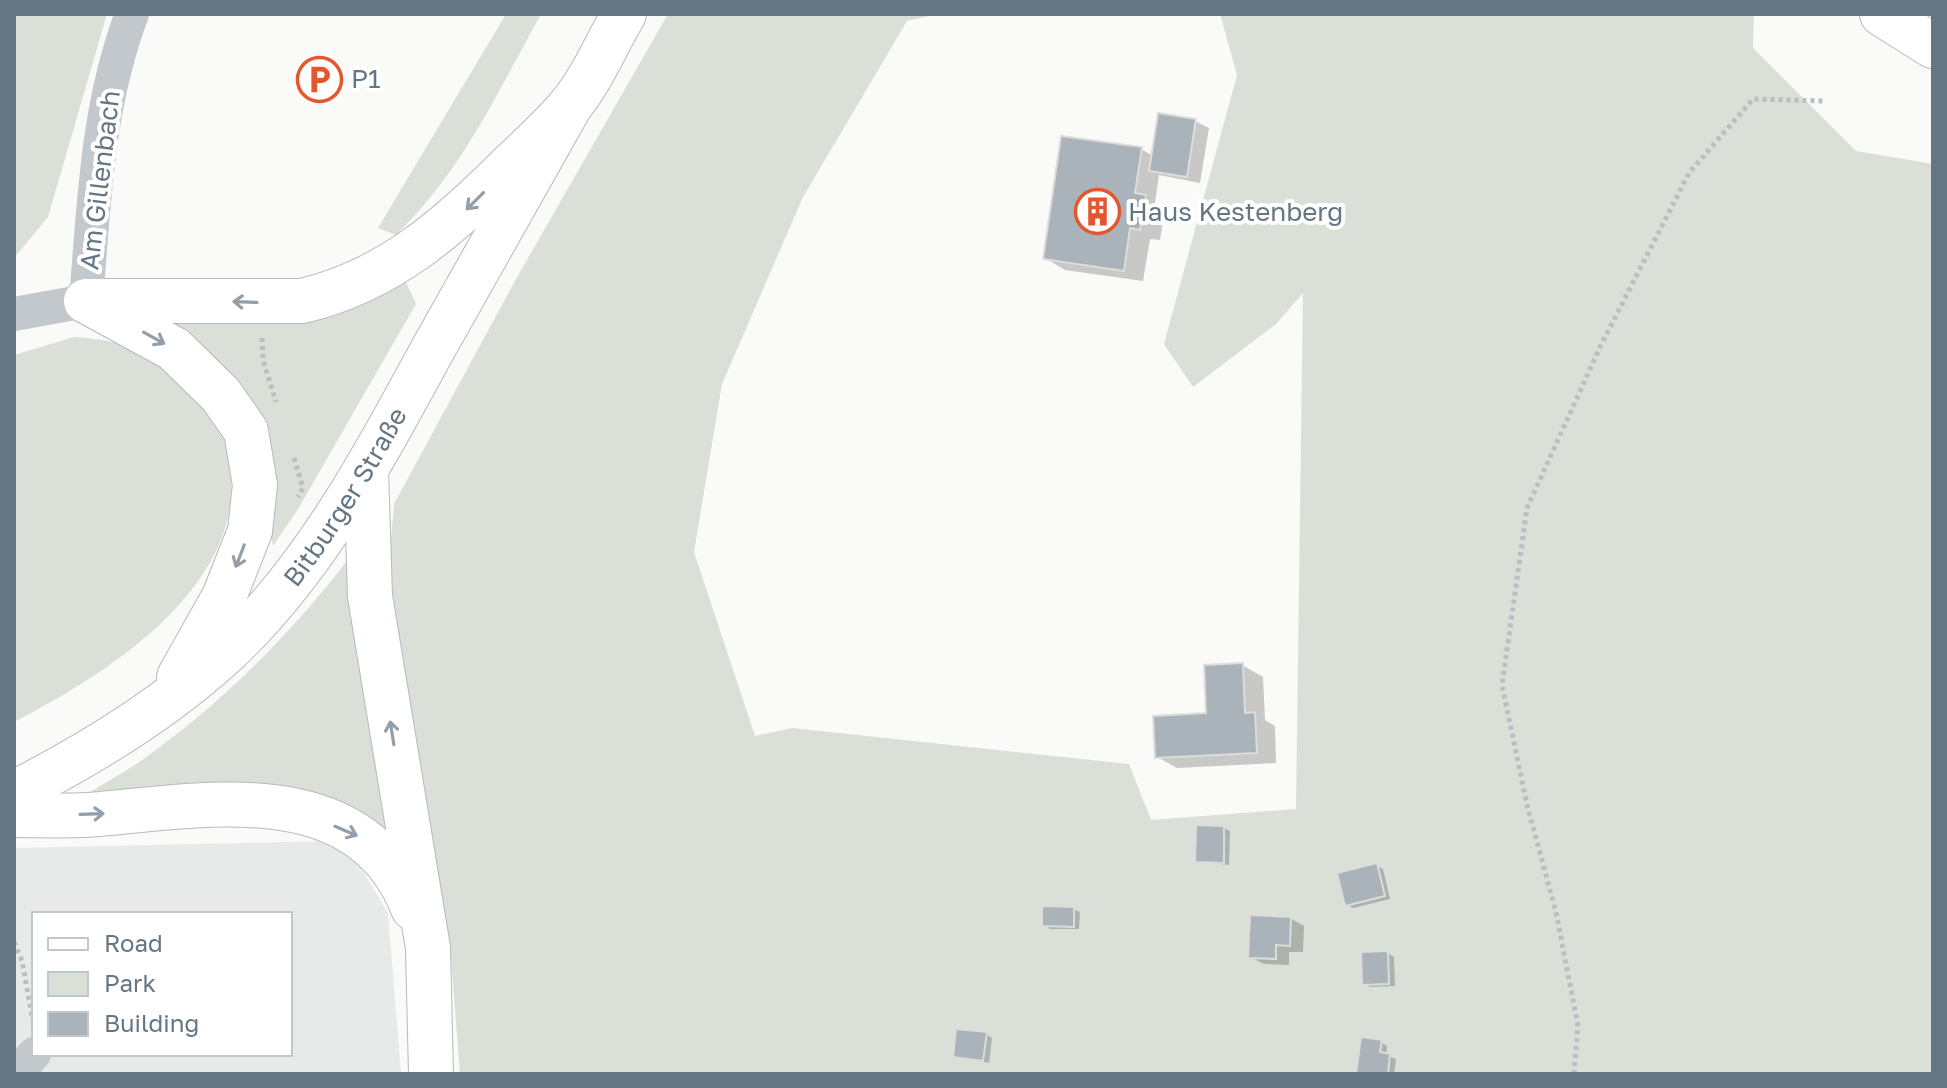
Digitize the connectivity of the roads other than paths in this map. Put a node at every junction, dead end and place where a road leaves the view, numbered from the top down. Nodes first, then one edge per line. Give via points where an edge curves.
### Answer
1 (132, 14) edge
2 (624, 14) edge
3 (1882, 14) edge
4 (1933, 46) edge
5 (570, 106) junction
6 (86, 301) junction
7 (14, 314) edge
8 (366, 469) junction
9 (166, 701) junction
10 (14, 793) edge
11 (14, 815) edge
12 (428, 948) junction
13 (32, 1056) edge
14 (16, 1074) edge
15 (431, 1074) edge

1 - 6 street, Am Gillenbach via 115,58 98,150
2 - 5 main road
3 - 4 main road
5 -> 6 main road via 413,254 332,294 260,303
5 - 8 main road, Bitburger Straße
6 - 7 street
6 -> 9 main road via 174,349 221,395 246,431 255,485 250,531 224,597
8 - 9 main road, Bitburger Straße via 277,596 226,652
12 -> 8 main road via 370,596
9 - 10 main road, Bitburger Straße via 67,766
11 -> 12 main road via 97,815 202,803 297,810 359,836 401,877
12 - 15 main road
13 - 14 street

